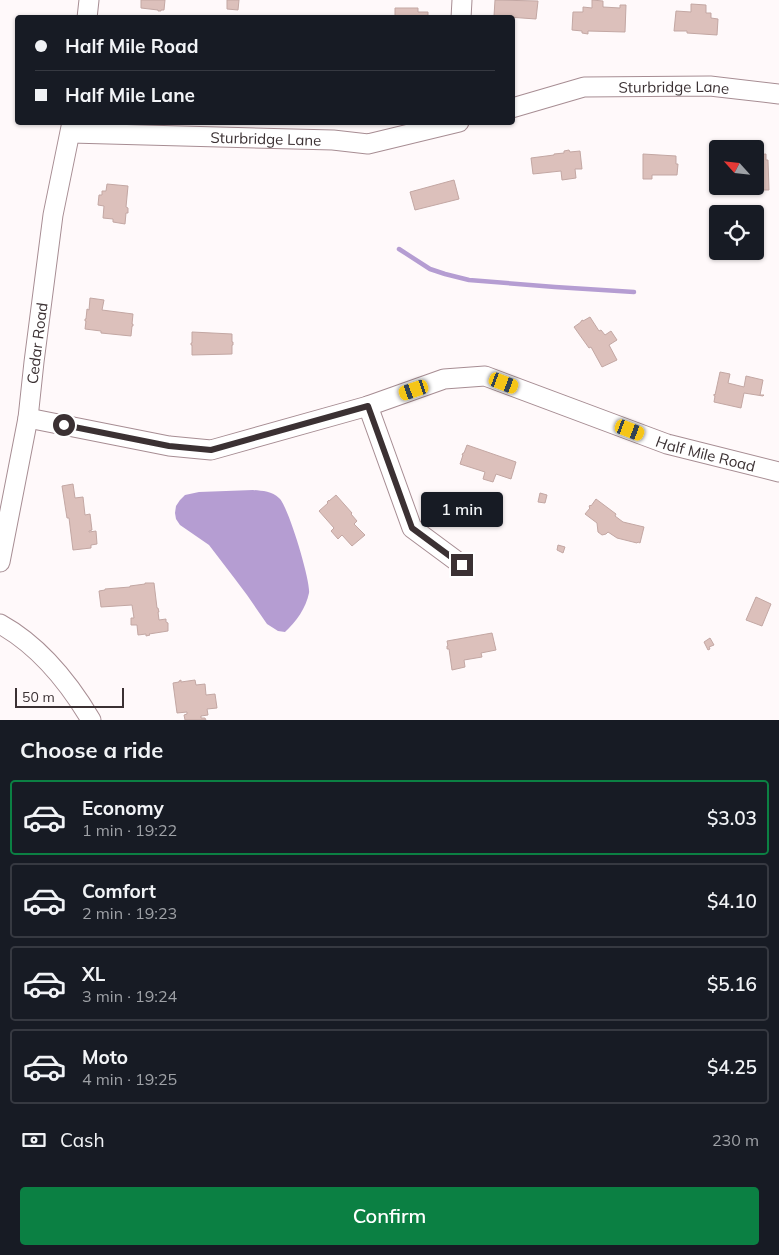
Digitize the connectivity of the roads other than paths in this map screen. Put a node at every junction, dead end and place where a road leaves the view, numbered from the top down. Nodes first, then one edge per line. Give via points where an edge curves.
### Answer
1 (89, 0) edge
2 (462, 0) edge
3 (87, 15) edge
4 (461, 15) edge
5 (779, 94) edge
6 (515, 107) edge
7 (447, 125) edge
8 (71, 128) edge
9 (368, 406) junction
10 (28, 418) junction
11 (779, 472) edge
12 (0, 559) edge
13 (462, 565) dead end
14 (0, 624) edge
15 (91, 720) edge

1 - 3 street
2 - 4 street
5 - 6 street, Sturbridge Lane via 710,86 584,87
7 - 8 street, Sturbridge Lane via 368,144
8 - 10 street, Cedar Road via 53,215
9 - 10 street, Half Mile Road via 211,450 169,446
9 - 11 street, Half Mile Road via 444,379 485,376 666,444
9 - 13 street via 412,528
10 - 12 street, Cedar Road
14 - 15 street via 12,630 64,680

